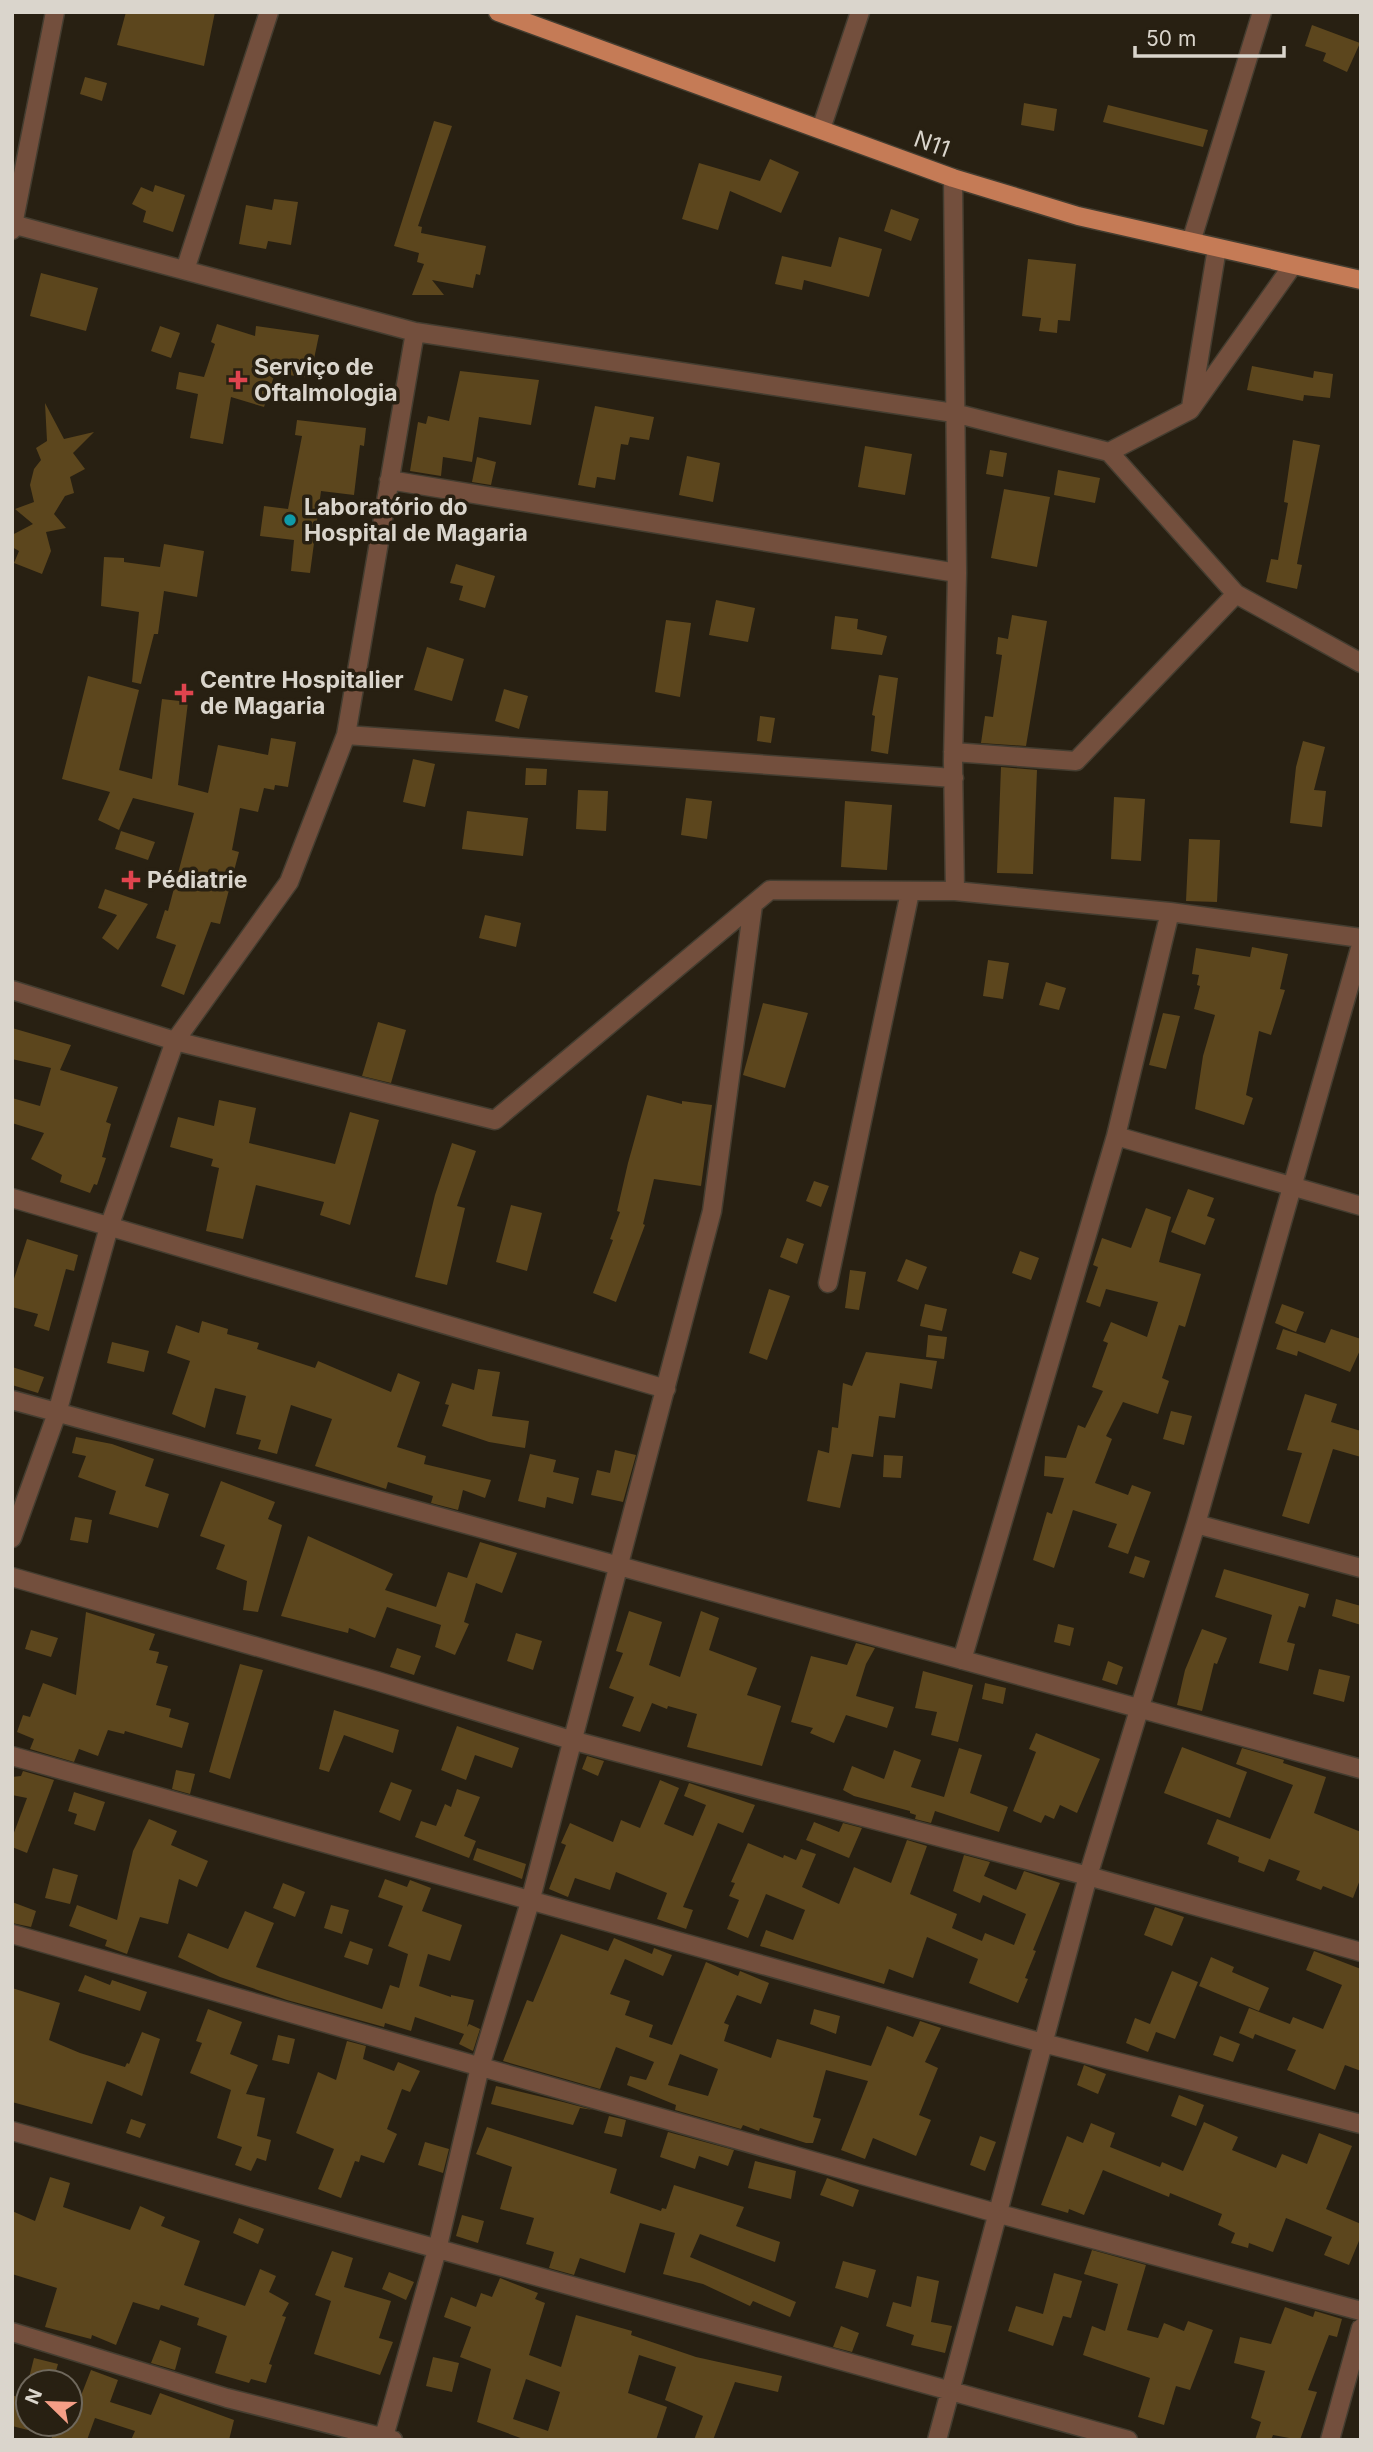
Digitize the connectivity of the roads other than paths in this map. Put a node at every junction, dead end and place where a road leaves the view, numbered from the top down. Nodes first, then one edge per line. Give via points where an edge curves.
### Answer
1 (55, 12) edge
2 (269, 12) edge
3 (498, 12) edge
4 (860, 12) edge
5 (1262, 12) edge
6 (821, 129) junction
7 (953, 178) junction
8 (13, 226) edge
9 (1191, 242) junction
10 (1217, 248) junction
11 (1293, 265) junction
12 (185, 270) junction
13 (1361, 280) edge
14 (415, 332) junction
15 (1191, 410) junction
16 (954, 412) junction
17 (1109, 452) junction
18 (389, 480) junction
19 (957, 573) junction
20 (1236, 594) junction
21 (1361, 663) edge
22 (346, 735) junction
23 (953, 752) junction
24 (954, 778) junction
25 (955, 891) junction
26 (910, 892) junction
27 (753, 905) junction
28 (1170, 912) junction
29 (1361, 938) edge
30 (1361, 945) edge
31 (12, 990) edge
32 (175, 1041) junction
33 (1116, 1136) junction
34 (1292, 1188) junction
35 (12, 1198) edge
36 (1361, 1206) edge
37 (110, 1227) junction
38 (828, 1283) dead end
39 (666, 1389) junction
40 (12, 1400) edge
41 (57, 1413) junction
42 (1196, 1524) junction
43 (12, 1538) edge
44 (620, 1566) junction
45 (1361, 1568) edge
46 (12, 1577) edge
47 (962, 1660) junction
48 (1140, 1709) junction
49 (571, 1740) junction
50 (12, 1756) edge
51 (1361, 1769) edge
52 (1088, 1876) junction
53 (530, 1902) junction
54 (12, 1934) edge
55 (1361, 1952) edge
56 (1043, 2043) junction
57 (480, 2067) junction
58 (1361, 2124) edge
59 (12, 2131) edge
60 (996, 2213) junction
61 (437, 2250) junction
62 (1361, 2311) edge
63 (1361, 2328) edge
64 (12, 2332) edge
65 (951, 2390) junction
66 (387, 2439) edge
67 (937, 2440) edge
68 (1128, 2440) edge
69 (1330, 2440) edge

1 - 8 street
2 - 12 street
3 - 6 main road, N11
4 - 6 street
5 - 9 street
6 - 7 main road, N11
7 - 9 main road, N11 via 1078,216
7 - 16 street
8 - 12 street
9 - 10 main road, N11
10 - 11 main road, N11
10 - 15 street
11 - 13 main road, N11
11 - 15 street
12 - 14 street
14 - 16 street
14 - 18 street
15 - 17 street
16 - 17 street
16 - 19 street
17 - 20 street
18 - 19 street
18 - 22 street
19 - 23 street
20 - 21 street
20 - 23 street via 1076,761
22 - 24 street
22 - 32 street via 289,881
23 - 24 street
24 - 25 street
25 - 26 street
25 - 28 street
26 - 27 street via 770,890
26 - 38 street
27 - 32 street via 495,1120
27 - 39 street via 712,1211
28 - 29 street
28 - 33 street
30 - 34 street
31 - 32 street
32 - 37 street
33 - 34 street
33 - 47 street
34 - 36 street
34 - 42 street
35 - 37 street
37 - 39 street
37 - 41 street
39 - 44 street
40 - 41 street
41 - 43 street
41 - 44 street
42 - 45 street
42 - 48 street
44 - 47 street
44 - 49 street
46 - 49 street
47 - 48 street
48 - 51 street
48 - 52 street
49 - 52 street
49 - 53 street
50 - 53 street
52 - 55 street
52 - 56 street
53 - 56 street
53 - 57 street
54 - 57 street
56 - 58 street
56 - 60 street
57 - 60 street
57 - 61 street
59 - 61 street
60 - 62 street
60 - 65 street
61 - 65 street
61 - 66 street
63 - 69 street
64 - 66 street via 227,2398
65 - 67 street
65 - 68 street

